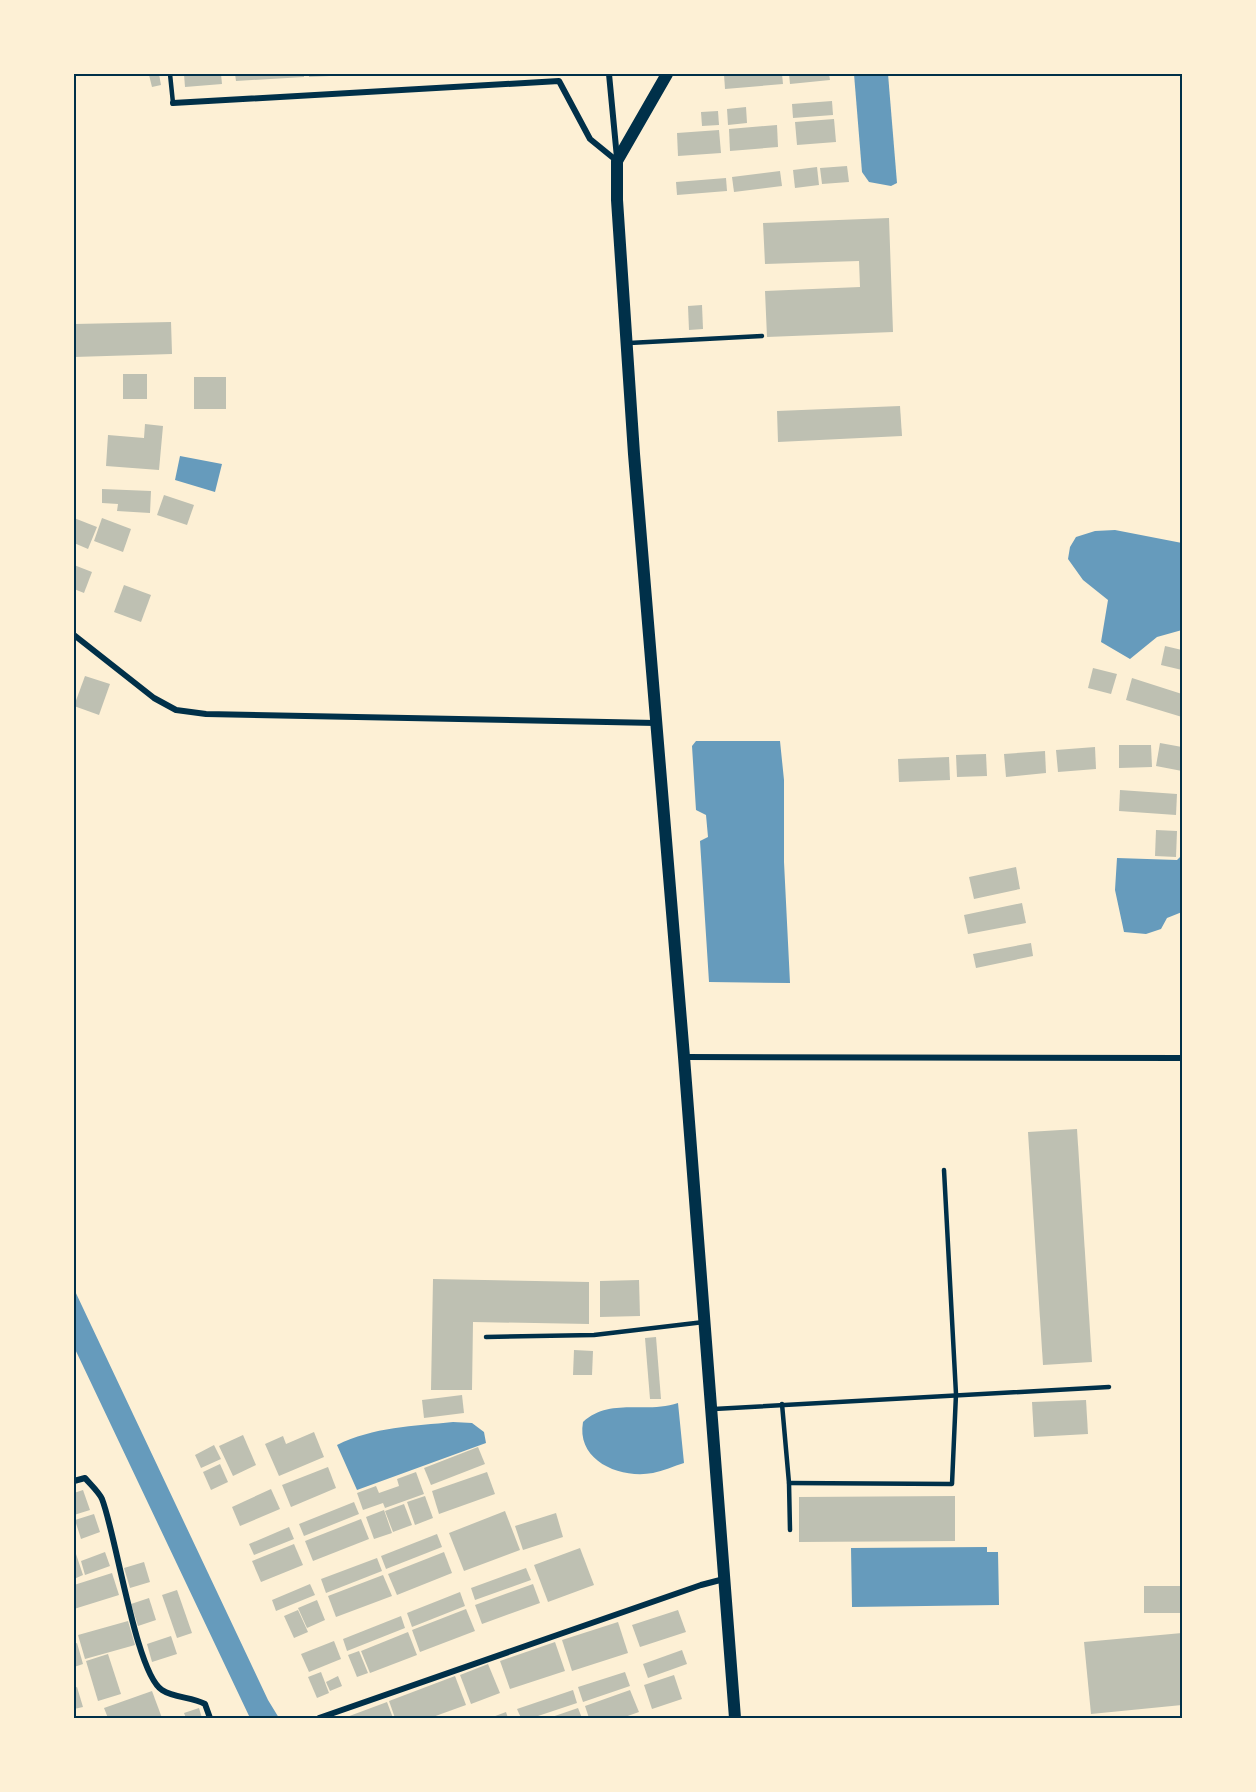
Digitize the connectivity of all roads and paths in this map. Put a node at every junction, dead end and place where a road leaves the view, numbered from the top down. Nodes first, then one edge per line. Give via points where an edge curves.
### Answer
1 (170, 74) edge
2 (609, 74) edge
3 (667, 74) edge
4 (173, 103) joint
5 (617, 161) junction
6 (762, 336) dead end
7 (626, 343) junction
8 (74, 635) edge
9 (656, 723) junction
10 (684, 1057) junction
11 (1182, 1058) edge
12 (944, 1170) dead end
13 (704, 1322) junction
14 (486, 1337) dead end
15 (1109, 1387) dead end
16 (956, 1394) junction
17 (782, 1404) junction
18 (711, 1409) junction
19 (74, 1481) edge
20 (789, 1483) junction
21 (790, 1530) dead end
22 (724, 1579) junction
23 (210, 1719) edge
24 (319, 1719) edge
25 (735, 1719) edge

1 - 4 lane
2 - 5 street
3 - 5 main road
4 - 5 street via 559,81 590,139
5 - 7 main road
6 - 7 lane
7 - 9 main road
8 - 9 street via 154,698 176,710 206,714
9 - 10 main road
10 - 11 street
10 - 13 main road
12 - 16 lane
13 - 14 lane via 594,1335
13 - 18 main road
15 - 16 lane
16 - 17 lane
16 - 20 lane via 952,1484
17 - 18 lane
17 - 20 lane
18 - 22 main road
19 - 23 street via 85,1478 102,1497 132,1621 152,1681 163,1691 205,1704
20 - 21 lane
22 - 24 street
22 - 25 main road

